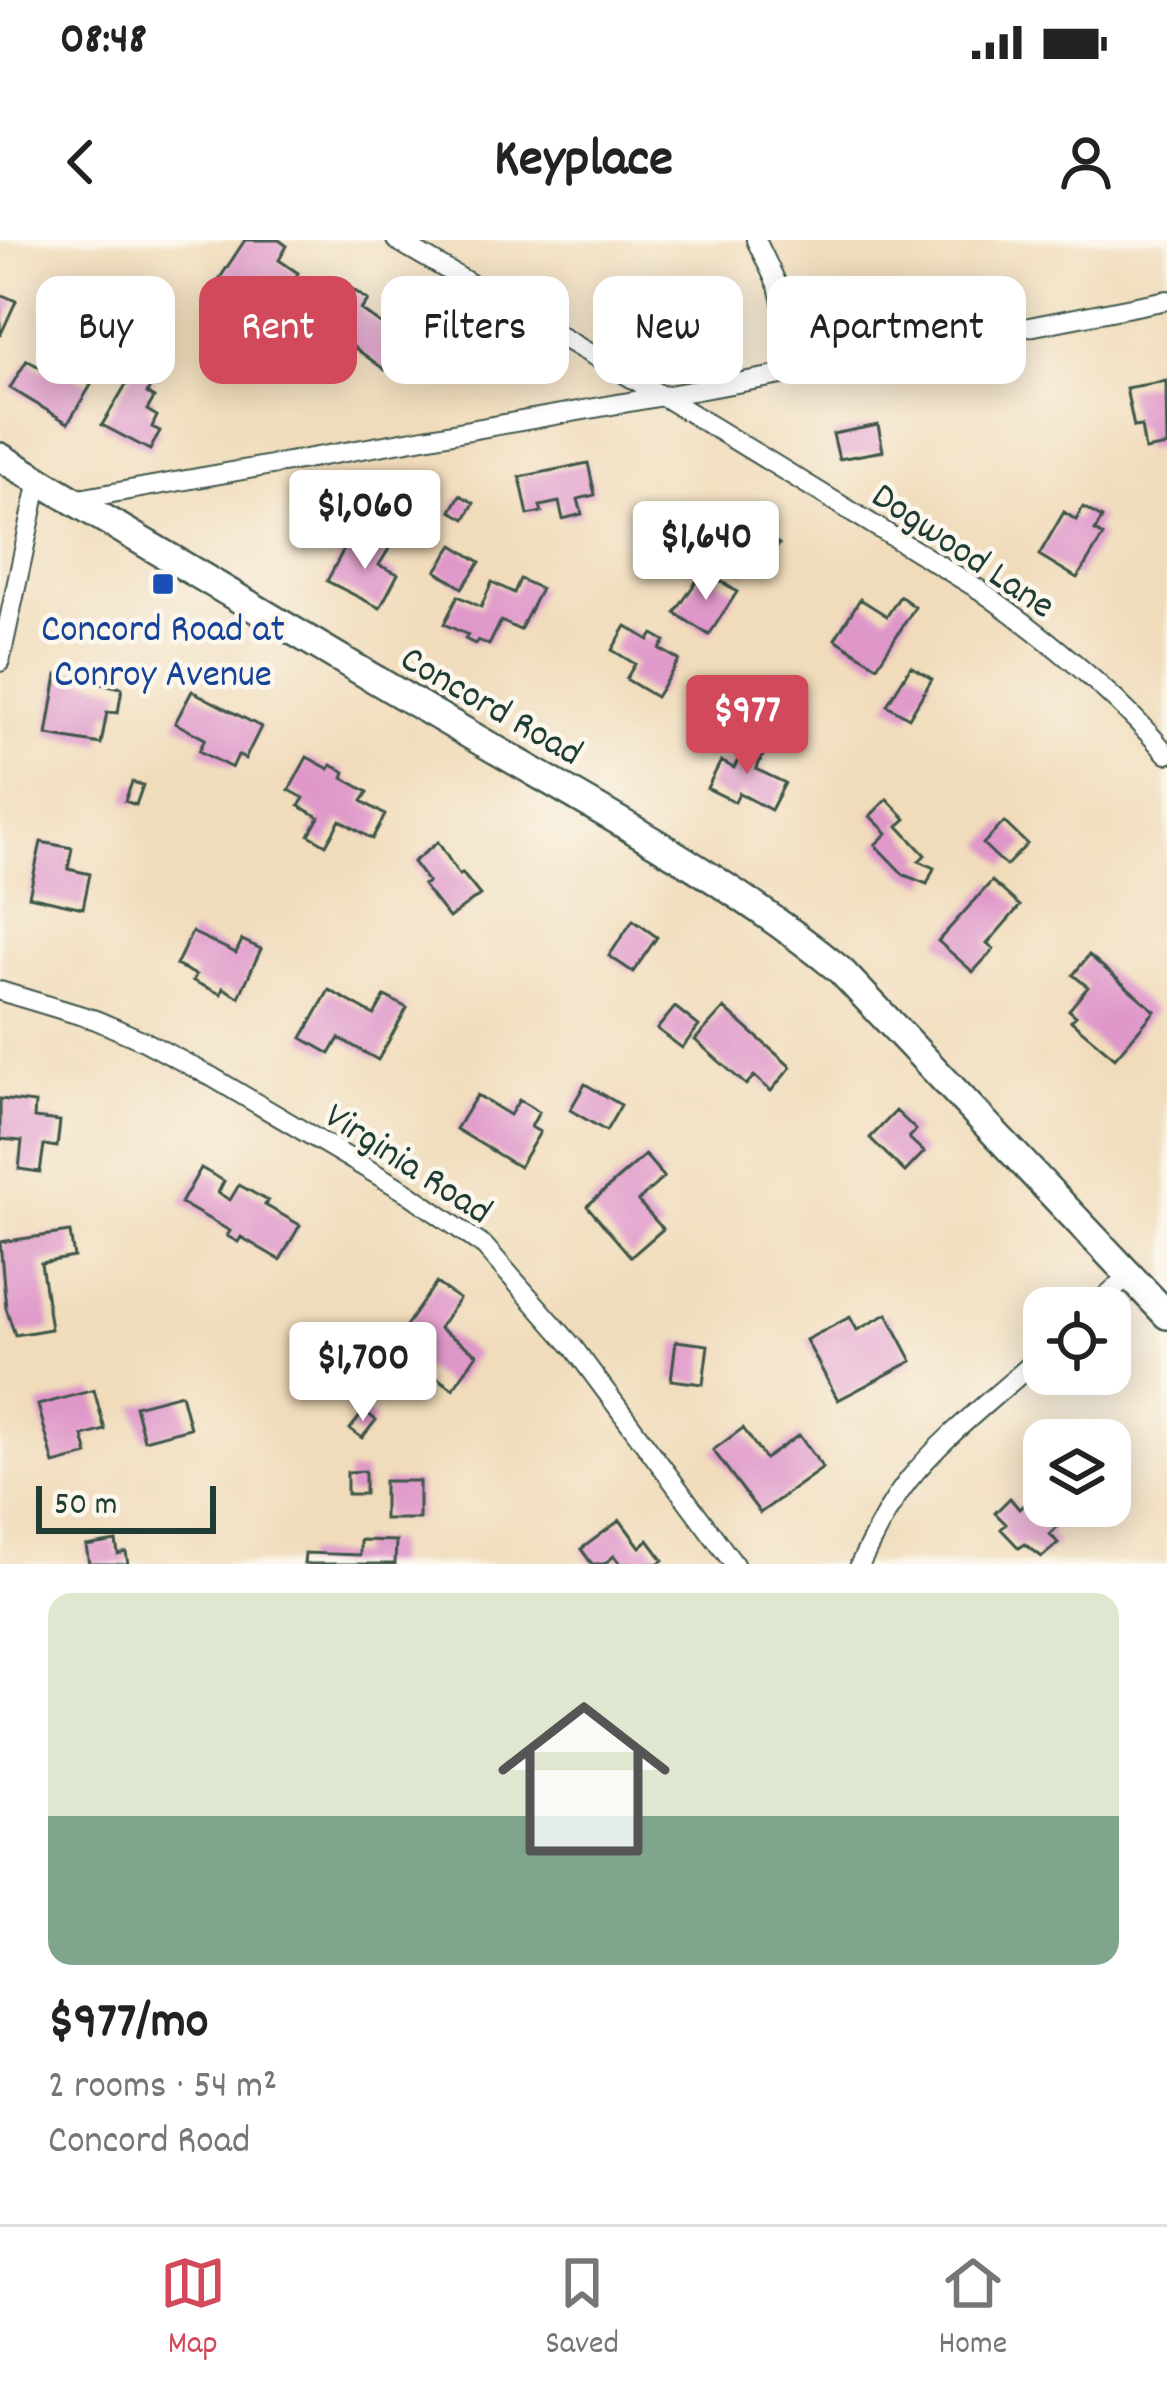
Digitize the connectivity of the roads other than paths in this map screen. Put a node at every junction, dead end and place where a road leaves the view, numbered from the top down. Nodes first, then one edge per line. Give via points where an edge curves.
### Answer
1 (396, 240) edge
2 (756, 240) edge
3 (773, 276) edge
4 (1167, 300) edge
5 (1026, 328) edge
6 (767, 379) edge
7 (664, 397) junction
8 (0, 457) edge
9 (39, 480) junction
10 (73, 500) junction
11 (0, 662) edge
12 (1167, 754) edge
13 (0, 992) edge
14 (1130, 1274) junction
15 (1116, 1287) edge
16 (1167, 1315) edge
17 (1023, 1372) edge
18 (734, 1564) edge
19 (860, 1564) edge

1 - 7 street, Dogwood Lane
2 - 3 street
4 - 5 street
6 - 7 street
7 - 10 street
7 - 12 street, Dogwood Lane via 980,590
8 - 9 main road, Concord Road
9 - 10 main road, Concord Road
9 - 11 street
10 - 14 main road, Concord Road via 802,939
13 - 18 street, Virginia Road via 145,1041 408,1193 484,1247 573,1347
14 - 15 street
14 - 16 main road, Concord Road
17 - 19 street via 922,1464

